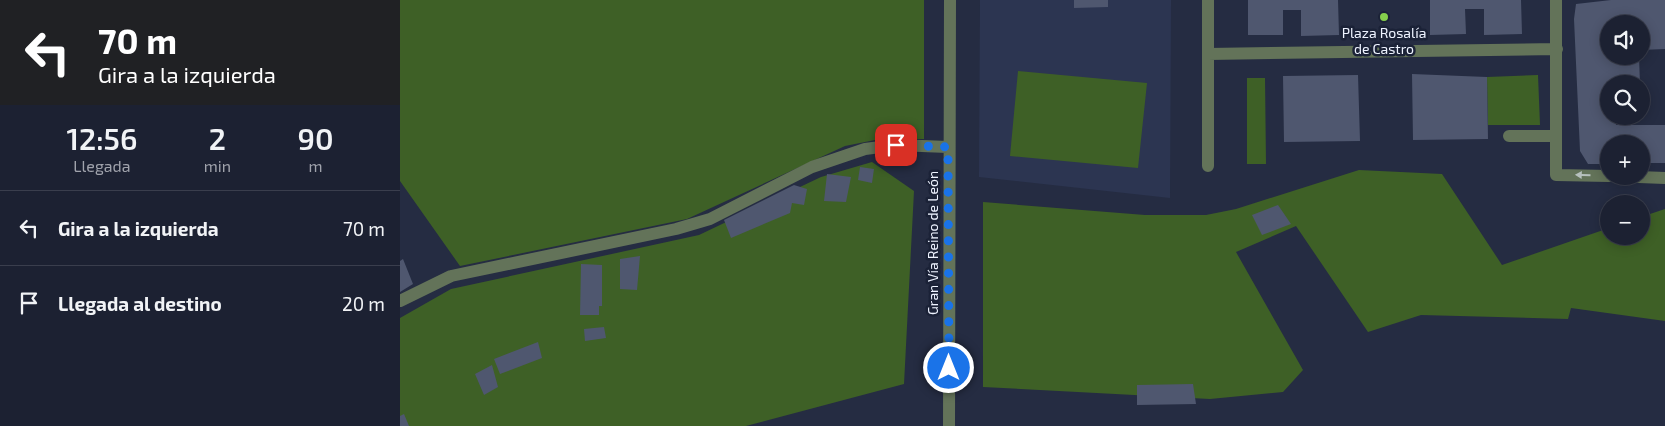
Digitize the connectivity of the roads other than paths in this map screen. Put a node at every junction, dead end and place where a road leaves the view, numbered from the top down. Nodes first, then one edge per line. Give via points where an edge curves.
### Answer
1 (950, 0) edge
2 (1208, 0) edge
3 (1556, 0) edge
4 (1557, 49) junction
5 (1208, 54) junction
6 (1509, 136) dead end
7 (1556, 136) junction
8 (948, 147) junction
9 (1208, 166) dead end
10 (1600, 176) edge
11 (1650, 177) edge
12 (1665, 178) edge
13 (400, 301) edge
14 (949, 426) edge

1 - 8 street, Gran Vía Reino de León
2 - 5 street
3 - 4 street
4 - 5 street
4 - 7 street
5 - 9 street
6 - 7 street
10 -> 7 street via 1556,175
8 - 13 street via 896,145 865,149 812,168 710,219 451,276
8 - 14 street, Gran Vía Reino de León
11 - 12 street

